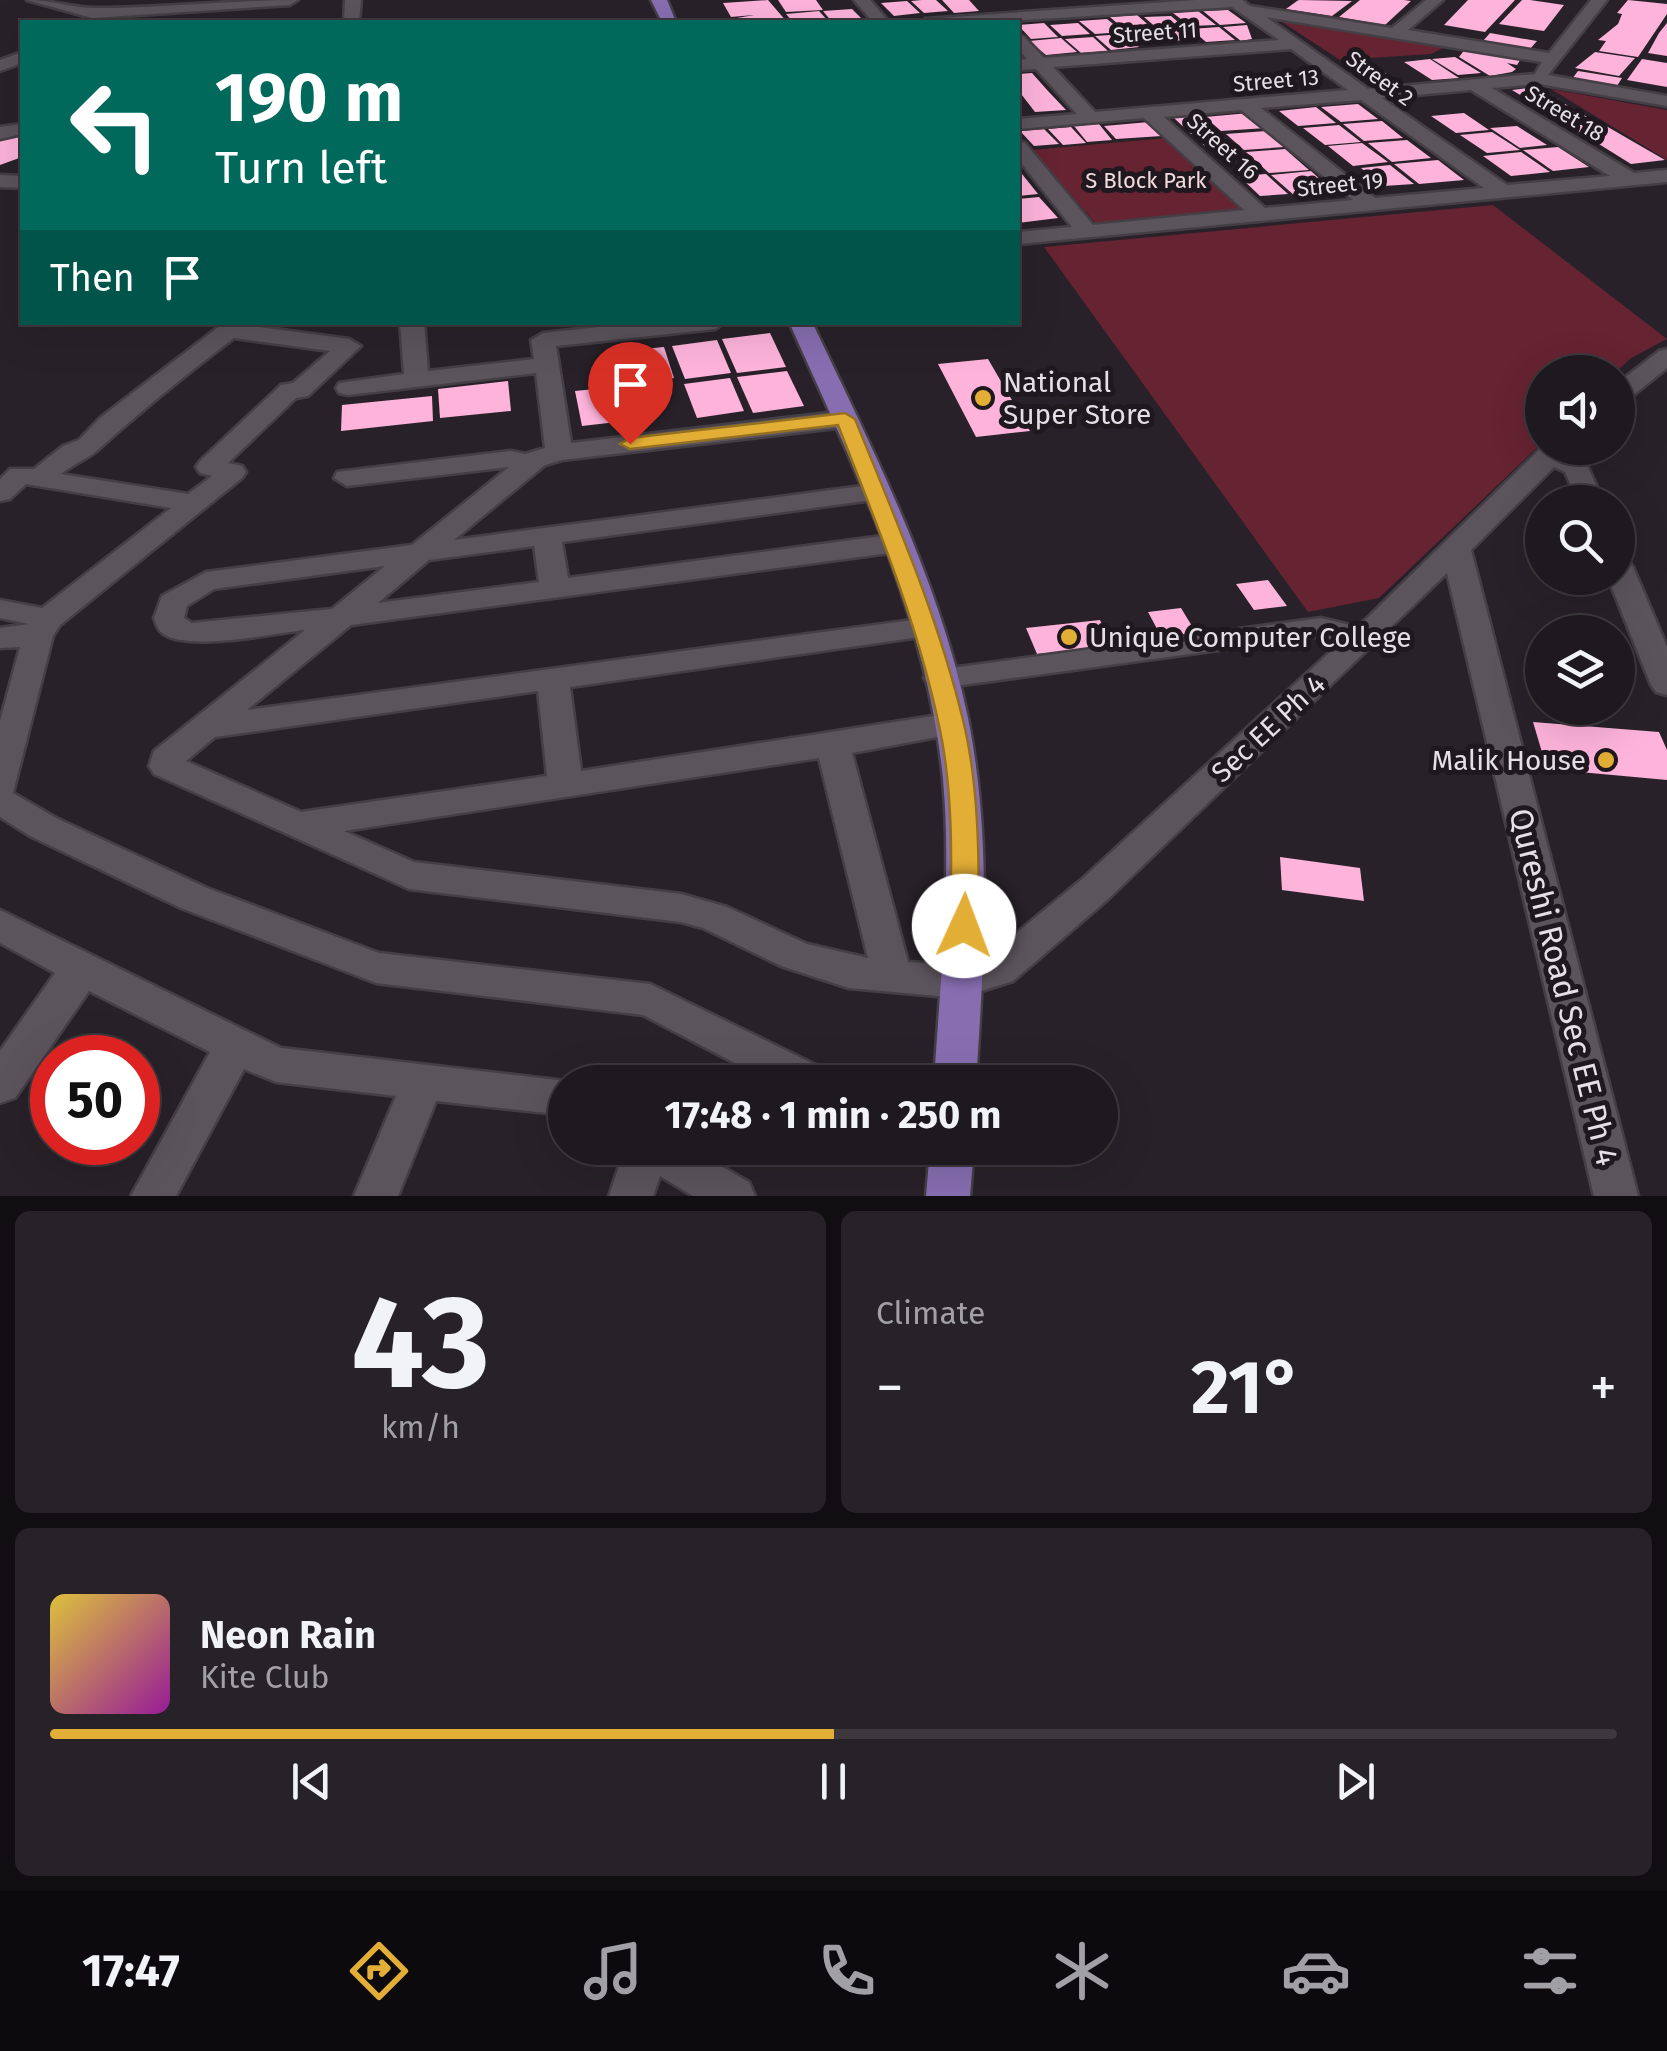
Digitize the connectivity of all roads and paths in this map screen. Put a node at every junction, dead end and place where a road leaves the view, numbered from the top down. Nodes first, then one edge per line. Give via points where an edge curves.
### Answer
1 (40, 0) edge
2 (290, 0) edge
3 (862, 0) edge
4 (1436, 0) edge
5 (1599, 0) edge
6 (181, 4) edge
7 (1250, 4) edge
8 (879, 20) edge
9 (1000, 20) edge
10 (1398, 31) junction
11 (1020, 42) edge
12 (1295, 44) junction
13 (1550, 58) junction
14 (1038, 64) junction
15 (1020, 66) edge
16 (1539, 79) junction
17 (1476, 85) junction
18 (1364, 95) junction
19 (1667, 102) edge
20 (1246, 105) junction
21 (1149, 113) junction
22 (1090, 117) junction
23 (1020, 124) edge
24 (1020, 150) edge
25 (1667, 176) edge
26 (1631, 180) junction
27 (1502, 192) junction
28 (1373, 206) junction
29 (1262, 216) junction
30 (1087, 232) junction
31 (1020, 238) edge
32 (412, 325) edge
33 (690, 325) edge
34 (801, 325) edge
35 (294, 329) edge
36 (543, 343) edge
37 (1667, 356) edge
38 (417, 380) junction
39 (1635, 381) edge
40 (348, 388) dead end
41 (845, 419) junction
42 (558, 452) junction
43 (528, 463) junction
44 (1539, 465) edge
45 (39, 478) junction
46 (347, 478) dead end
47 (877, 492) junction
48 (0, 494) edge
49 (194, 504) junction
50 (673, 518) junction
51 (547, 536) junction
52 (897, 544) junction
53 (1455, 545) junction
54 (420, 552) junction
55 (687, 571) junction
56 (555, 588) junction
57 (1630, 595) edge
58 (0, 609) edge
59 (341, 617) junction
60 (43, 628) junction
61 (927, 628) junction
62 (0, 638) edge
63 (1362, 640) junction
64 (940, 678) junction
65 (553, 679) junction
66 (1667, 685) edge
67 (952, 724) junction
68 (206, 727) junction
69 (833, 745) junction
70 (565, 785) junction
71 (0, 786) edge
72 (0, 802) edge
73 (299, 825) junction
74 (0, 925) edge
75 (86, 972) junction
76 (892, 976) junction
77 (959, 982) junction
78 (234, 1048) junction
79 (776, 1065) edge
80 (957, 1065) edge
81 (422, 1081) junction
82 (0, 1085) edge
83 (548, 1095) edge
84 (642, 1165) edge
85 (678, 1165) edge
86 (951, 1165) edge
87 (153, 1196) edge
88 (376, 1196) edge
89 (632, 1196) edge
90 (733, 1196) edge
91 (948, 1196) edge
92 (1616, 1196) edge

1 - 6 street via 92,13
2 - 6 street
3 - 8 street
4 - 10 street
5 - 13 street
7 - 9 street
7 - 10 street
7 - 12 street, Street 2
10 - 13 street
11 - 14 street
12 - 14 street, Street 11
12 - 18 street, Street 2
13 - 16 street
14 - 15 street, Street 11
14 - 22 street
16 - 17 street, Street 13
16 - 19 street, Street 13
17 - 18 street, Street 13
17 - 26 street, Street 18
18 - 20 street, Street 13
18 - 27 street, Street 2
20 - 21 street, Street 13
20 - 28 street
21 - 22 street, Street 13
21 - 29 street, Street 16
22 - 23 street, Street 13
24 - 30 street
25 - 26 street, Street 19
26 - 27 street, Street 19
27 - 28 street, Street 19
28 - 29 street, Street 19
29 - 30 street, Street 19
30 - 31 street, Street 19
32 - 38 street
33 - 36 street
34 - 41 main road
35 - 45 street via 229,330
35 - 49 street via 349,346 300,391 290,390 208,467 232,472
36 - 38 street
36 - 42 street
37 - 39 street
38 - 40 street
41 - 42 street
41 - 47 main road
42 - 43 street
43 - 46 street via 511,459
43 - 54 street
44 - 53 street, Sec EE Ph 4
45 - 48 street via 20,475
45 - 49 street
47 - 50 street
47 - 52 main road
49 - 60 street
50 - 51 street
50 - 55 street
51 - 54 street
51 - 56 street
52 - 55 street
52 - 61 main road
53 - 63 street, Sec EE Ph 4
53 - 92 street, Qureshi Road Sec EE Ph 4
54 - 59 street
54 - 59 street via 206,581 173,602 169,618 172,627 190,633
55 - 56 street
56 - 59 street
57 - 66 street
58 - 60 street
59 - 68 street
60 - 62 street
60 - 71 street
61 - 64 main road
61 - 65 street
63 - 64 street via 1321,627
63 - 77 street, Sec EE Ph 4 via 1094,890 999,970
64 - 67 main road
65 - 68 street
65 - 70 street
67 - 69 street
67 - 77 main road via 966,857
68 - 73 street via 166,759 166,766
69 - 70 street
69 - 76 street
70 - 73 street
72 - 79 street via 194,898 376,968 650,1000
73 - 76 street via 410,875 681,908 822,965
74 - 75 street
75 - 78 street
75 - 82 street via 68,985
76 - 77 street
77 - 80 main road
78 - 81 street via 276,1065
78 - 87 street
81 - 83 street
81 - 88 street
84 - 89 street
85 - 90 street
86 - 91 main road

